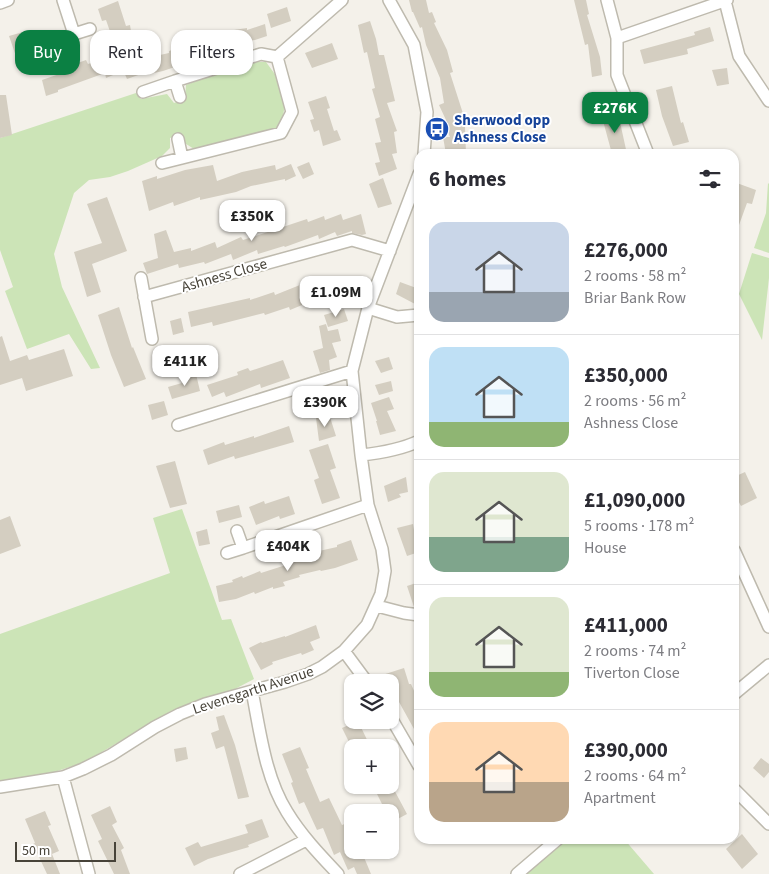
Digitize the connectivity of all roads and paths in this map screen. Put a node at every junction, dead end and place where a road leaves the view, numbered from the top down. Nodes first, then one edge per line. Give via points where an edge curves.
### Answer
1 (8, 0) edge
2 (63, 0) edge
3 (342, 0) edge
4 (389, 0) edge
5 (607, 0) edge
6 (726, 1) edge
7 (0, 3) edge
8 (90, 29) dead end
9 (73, 30) edge
10 (80, 32) edge
11 (617, 38) junction
12 (277, 57) junction
13 (175, 82) junction
14 (143, 92) dead end
15 (180, 97) dead end
16 (769, 101) edge
17 (178, 139) dead end
18 (424, 149) edge
19 (646, 149) edge
20 (182, 158) junction
21 (162, 164) dead end
22 (414, 187) edge
23 (390, 251) junction
24 (140, 278) dead end
25 (144, 297) junction
26 (368, 308) junction
27 (414, 315) edge
28 (152, 339) dead end
29 (352, 371) junction
30 (178, 425) dead end
31 (414, 443) edge
32 (360, 455) junction
33 (368, 505) junction
34 (237, 531) dead end
35 (243, 548) junction
36 (227, 553) dead end
37 (739, 561) edge
38 (377, 606) junction
39 (414, 614) edge
40 (769, 627) edge
41 (344, 651) junction
42 (769, 665) edge
43 (361, 674) edge
44 (739, 690) edge
45 (252, 691) junction
46 (398, 729) edge
47 (414, 757) edge
48 (63, 777) junction
49 (0, 787) edge
50 (739, 794) edge
51 (769, 824) edge
52 (306, 840) junction
53 (552, 844) edge
54 (89, 874) edge
55 (240, 874) edge
56 (338, 874) edge
57 (517, 874) edge

1 - 7 street
2 - 9 street
3 - 12 street
4 - 18 street via 414,45 427,112
5 - 11 street
6 - 11 street
6 - 16 street via 739,56
8 - 10 street
11 - 19 street via 617,75
12 - 13 street via 261,54
12 - 20 street via 292,112 282,134
13 - 14 street
13 - 15 street
17 - 20 street
20 - 21 street
22 - 23 street, Levensgarth Avenue
23 - 25 street, Ashness Close via 352,240
23 - 26 street, Levensgarth Avenue
24 - 25 street
25 - 28 street
26 - 27 street via 397,317
26 - 29 street, Levensgarth Avenue
29 - 30 street
29 - 32 street, Levensgarth Avenue
31 - 32 street via 384,453
32 - 33 street, Levensgarth Avenue
33 - 35 street
33 - 38 street, Levensgarth Avenue via 384,560 384,583
34 - 35 street
35 - 36 street
37 - 40 street
38 - 39 street
38 - 41 street, Levensgarth Avenue via 367,625
41 - 43 street
41 - 45 street, Levensgarth Avenue via 308,674
42 - 44 street
45 - 48 street, Levensgarth Avenue via 180,714 111,755
45 - 52 street via 260,738 276,787 286,810
46 - 47 street
48 - 49 street, Levensgarth Avenue
48 - 54 street
50 - 51 street
52 - 55 street
52 - 56 street
53 - 57 street

